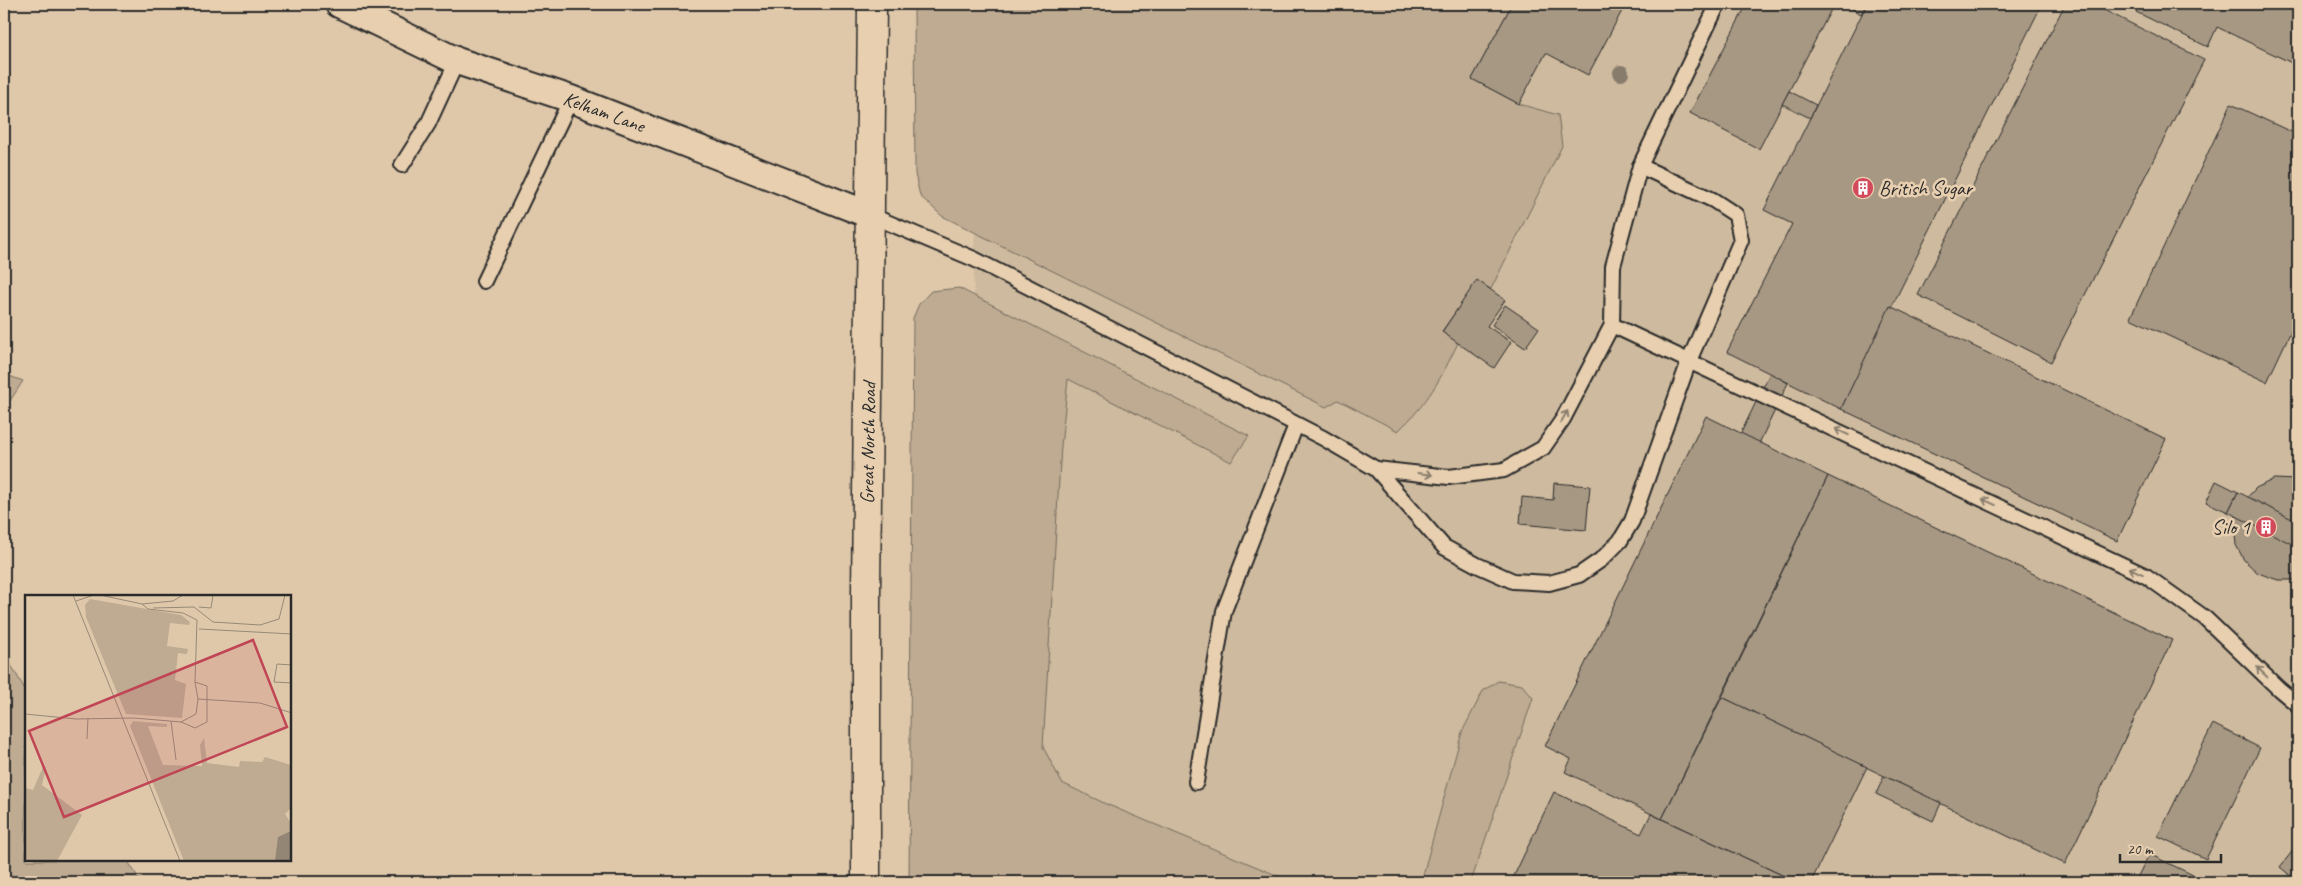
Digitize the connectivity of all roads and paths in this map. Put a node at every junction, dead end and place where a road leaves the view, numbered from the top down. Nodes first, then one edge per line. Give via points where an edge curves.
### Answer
1 (339, 4) edge
2 (872, 4) edge
3 (1718, 4) edge
4 (457, 61) junction
5 (571, 99) junction
6 (402, 165) dead end
7 (1640, 166) junction
8 (870, 216) junction
9 (484, 281) dead end
10 (1612, 325) junction
11 (1689, 360) junction
12 (1296, 425) junction
13 (1376, 469) junction
14 (2298, 704) edge
15 (1196, 782) dead end
16 (866, 882) edge

1 - 4 street, Kelham Lane
2 - 8 main road, Great North Road
3 - 7 lane
4 - 5 street, Kelham Lane
4 - 6 lane via 428,124
5 - 8 street, Kelham Lane
5 - 9 lane
7 - 10 lane via 1613,266
7 - 11 lane via 1713,200 1736,215 1742,240
8 - 12 lane via 974,259
8 - 16 main road, Great North Road
10 - 11 lane
13 -> 10 lane via 1449,477 1504,470 1543,448 1563,419
11 - 13 lane via 1632,521 1620,541 1602,560 1579,574 1550,583 1513,581 1477,566 1444,547
14 -> 11 lane via 2206,618 2146,576
12 - 13 lane
12 - 15 lane via 1224,611

